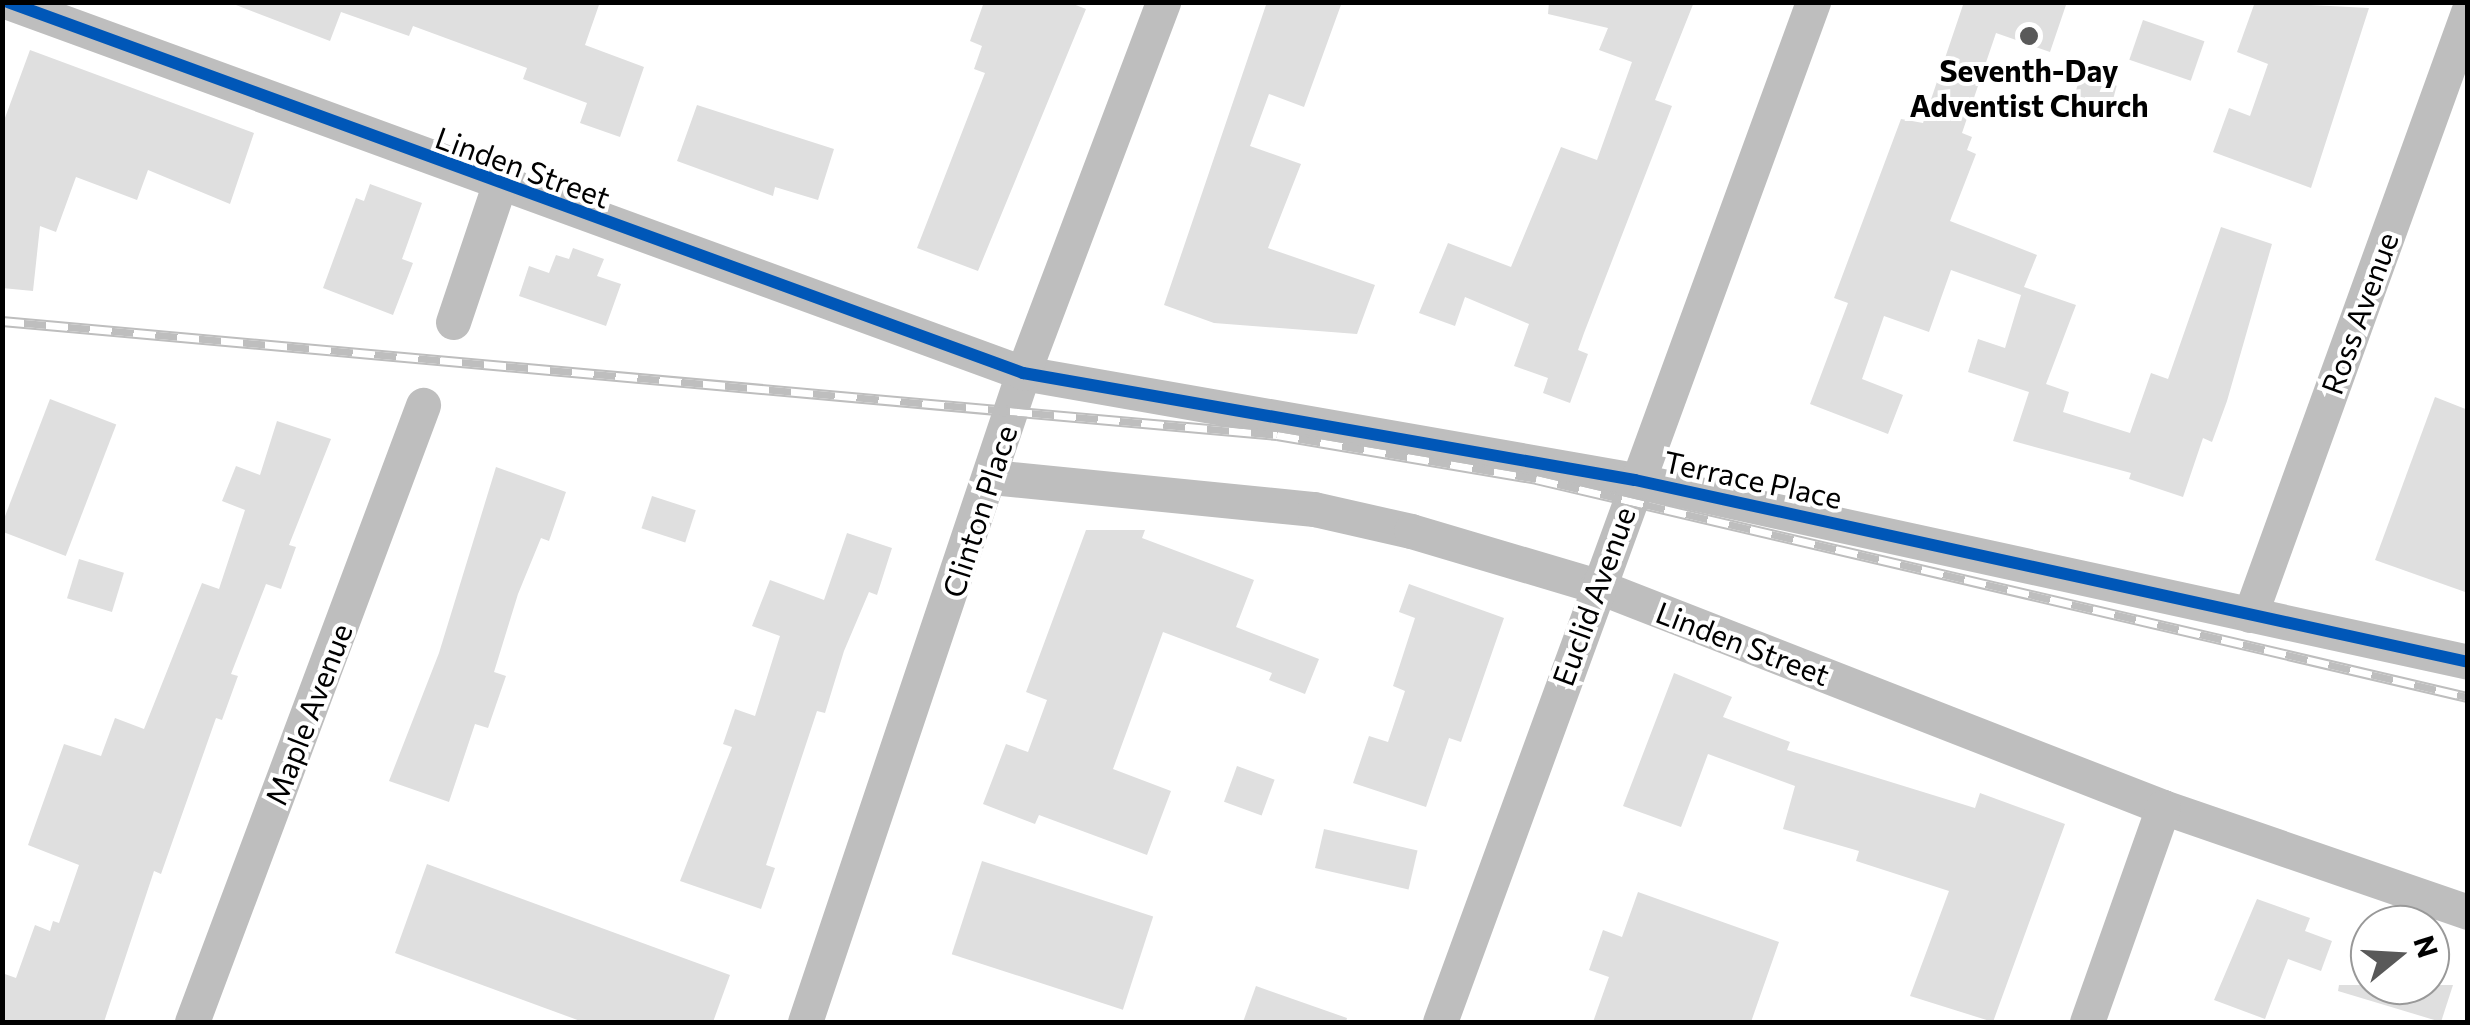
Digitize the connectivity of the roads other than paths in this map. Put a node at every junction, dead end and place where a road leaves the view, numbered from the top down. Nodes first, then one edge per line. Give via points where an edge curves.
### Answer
1 (8, 2) edge
2 (1163, 2) edge
3 (1813, 2) edge
4 (2468, 12) edge
5 (74, 14) edge
6 (499, 185) junction
7 (452, 322) dead end
8 (1022, 373) junction
9 (423, 405) dead end
10 (992, 476) junction
11 (1635, 480) junction
12 (1597, 586) junction
13 (2250, 615) junction
14 (2468, 662) edge
15 (2163, 806) junction
16 (2468, 912) edge
17 (192, 1022) edge
18 (805, 1022) edge
19 (1440, 1022) edge
20 (2087, 1022) edge

1 - 5 street, Linden Street
2 - 8 street, Clinton Place
3 - 11 street, Euclid Avenue
4 - 13 street, Ross Avenue
5 - 6 street, Linden Street
6 - 7 street
6 - 8 street, Linden Street
8 - 10 street, Clinton Place
8 - 11 street, Terrace Place
9 - 17 street, Maple Avenue
10 - 12 street, Linden Street via 1314,509
10 - 18 street, Clinton Place
11 - 12 street, Euclid Avenue
11 - 13 street, Terrace Place
12 - 15 street, Linden Street
12 - 19 street, Euclid Avenue
13 - 14 street, Terrace Place
15 - 16 street, Linden Street
15 - 20 street

